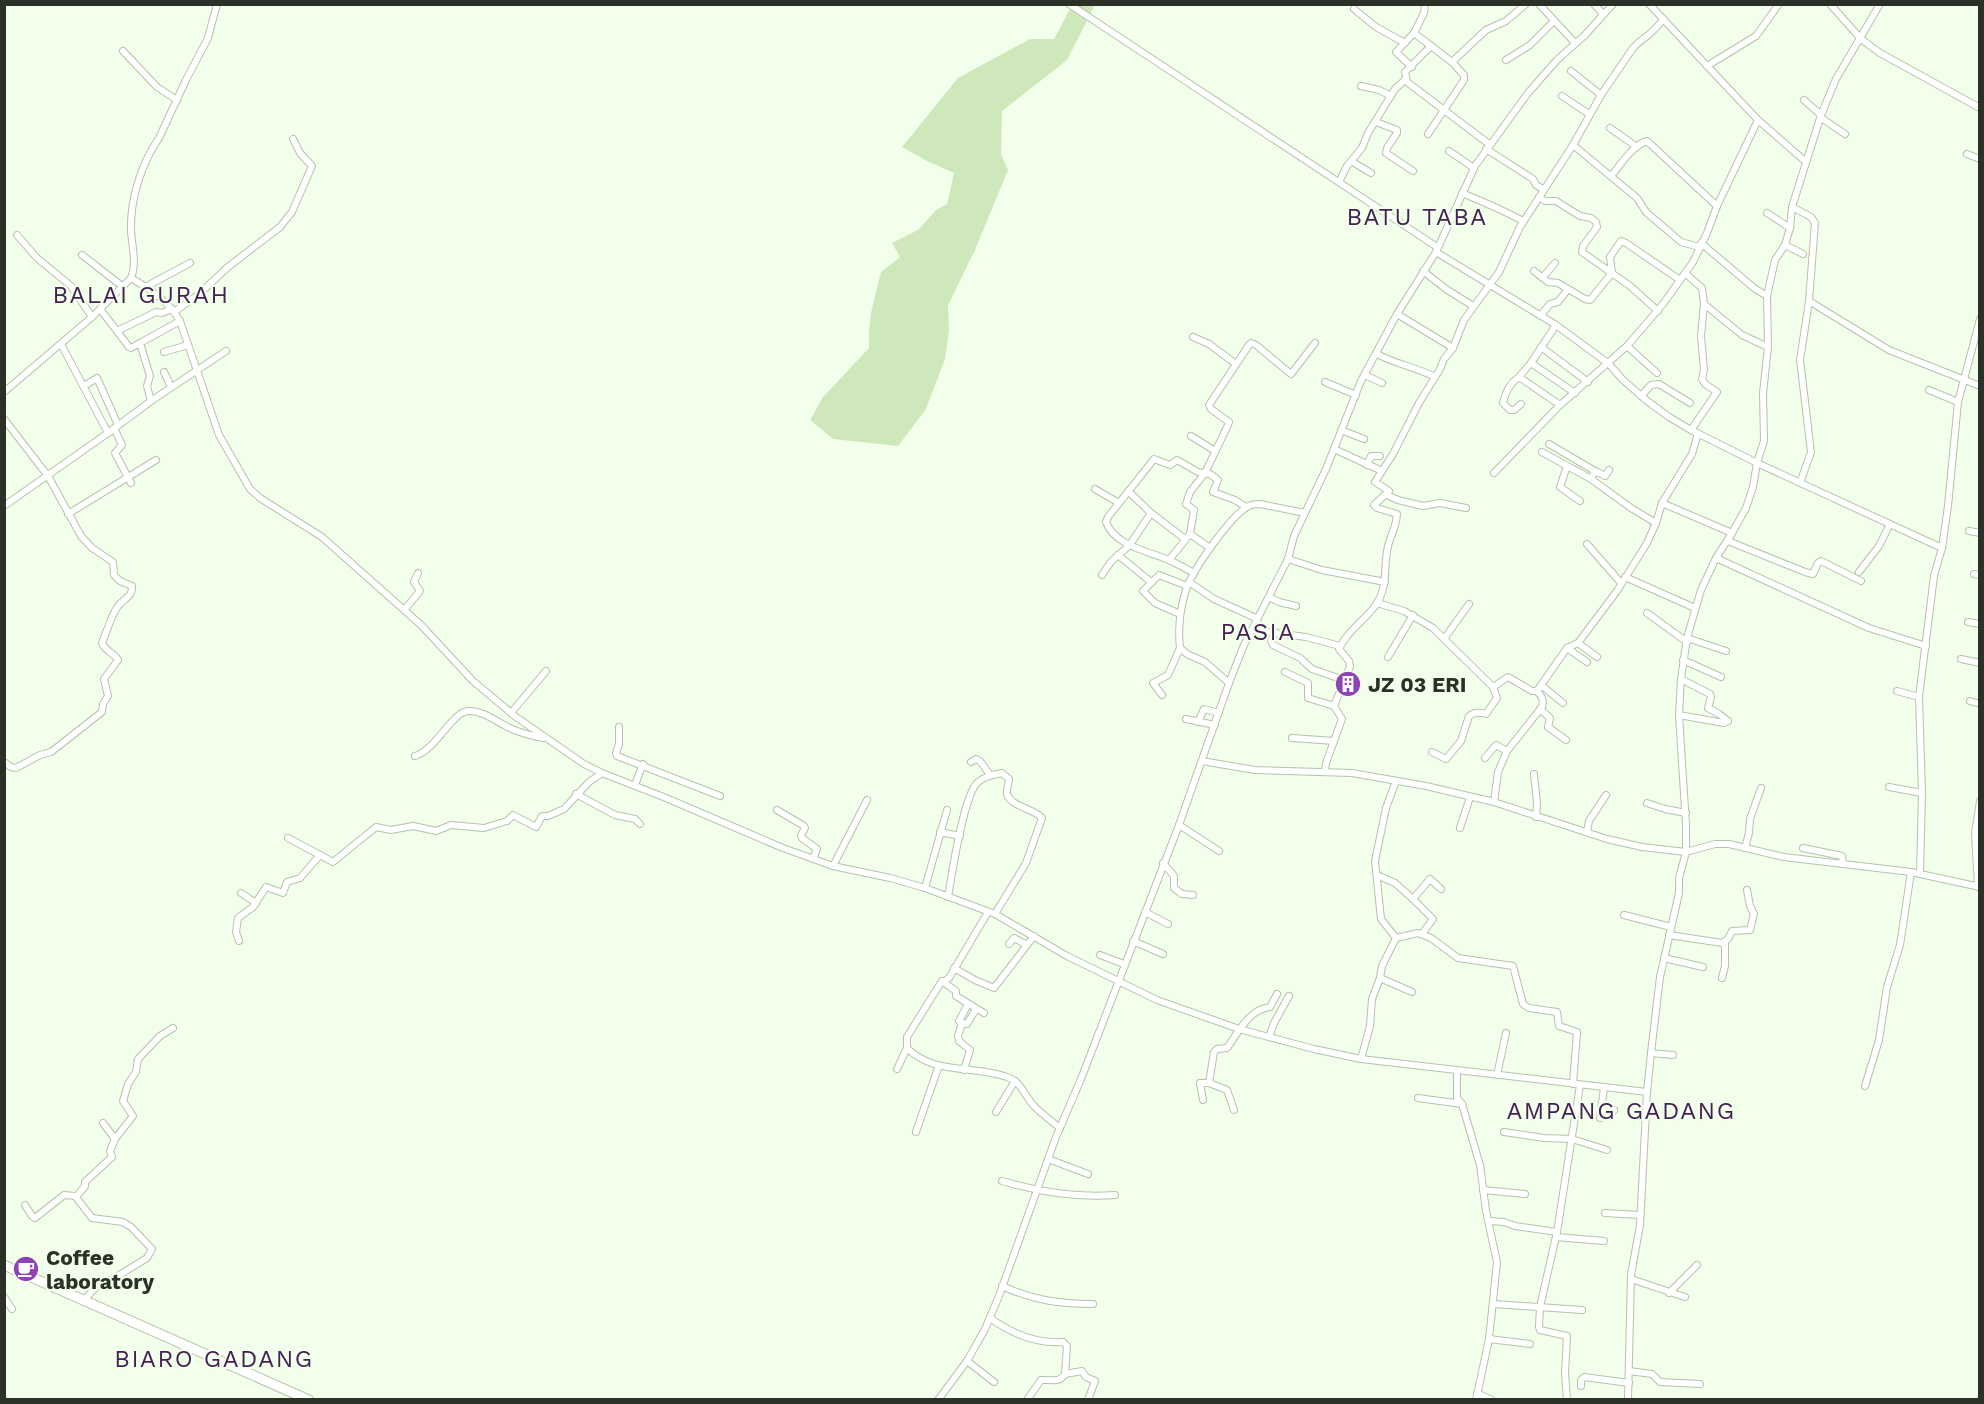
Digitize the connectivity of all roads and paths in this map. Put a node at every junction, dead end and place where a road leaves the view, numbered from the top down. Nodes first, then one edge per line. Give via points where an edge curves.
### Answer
1 (217, 4) edge
2 (1425, 4) edge
3 (1526, 4) edge
4 (1539, 4) edge
5 (1594, 4) edge
6 (1613, 4) edge
7 (1649, 4) edge
8 (1779, 4) edge
9 (1830, 4) edge
10 (1877, 6) edge
11 (1073, 7) edge
12 (1354, 9) dead end
13 (1603, 14) junction
14 (1663, 19) junction
15 (1554, 21) junction
16 (1414, 33) junction
17 (1861, 39) junction
18 (1405, 43) junction
19 (1575, 43) junction
20 (1431, 46) junction
21 (123, 51) dead end
22 (1506, 60) dead end
23 (1452, 62) junction
24 (1707, 66) junction
25 (1412, 67) junction
26 (1571, 71) dead end
27 (1406, 79) junction
28 (1362, 86) dead end
29 (1601, 95) junction
30 (1391, 96) junction
31 (1562, 96) dead end
32 (177, 100) junction
33 (1804, 100) dead end
34 (1980, 108) edge
35 (1444, 111) junction
36 (1589, 114) junction
37 (1820, 116) junction
38 (1758, 120) junction
39 (1376, 122) junction
40 (1610, 128) dead end
41 (1428, 134) dead end
42 (1845, 134) dead end
43 (293, 139) dead end
44 (1573, 145) junction
45 (1488, 147) junction
46 (1637, 147) junction
47 (1449, 151) dead end
48 (1967, 154) dead end
49 (1980, 159) edge
50 (1805, 161) junction
51 (1351, 162) junction
52 (1474, 168) junction
53 (1413, 171) dead end
54 (1371, 173) dead end
55 (1612, 175) junction
56 (1339, 182) junction
57 (1543, 189) junction
58 (1462, 193) junction
59 (1539, 197) junction
60 (1717, 206) junction
61 (1792, 207) junction
62 (1767, 213) dead end
63 (1523, 221) junction
64 (1790, 228) junction
65 (17, 234) dead end
66 (1700, 245) junction
67 (1785, 245) junction
68 (1436, 249) junction
69 (1803, 254) dead end
70 (82, 255) dead end
71 (190, 263) dead end
72 (1555, 263) dead end
73 (1423, 271) junction
74 (1534, 271) dead end
75 (1612, 273) junction
76 (1686, 274) junction
77 (1543, 277) junction
78 (131, 278) junction
79 (1680, 280) junction
80 (1488, 285) junction
81 (122, 286) junction
82 (147, 286) junction
83 (1568, 289) junction
84 (1767, 296) junction
85 (1809, 301) junction
86 (1704, 304) junction
87 (1473, 306) junction
88 (100, 309) junction
89 (173, 310) junction
90 (1658, 311) junction
91 (1397, 314) junction
92 (1541, 315) junction
93 (92, 317) junction
94 (1980, 319) edge
95 (180, 321) junction
96 (1556, 325) junction
97 (117, 331) junction
98 (1193, 337) dead end
99 (140, 343) junction
100 (1315, 343) dead end
101 (61, 344) junction
102 (189, 345) junction
103 (1627, 346) junction
104 (1541, 347) junction
105 (1768, 347) junction
106 (1453, 348) junction
107 (226, 351) dead end
108 (164, 352) dead end
109 (1377, 354) junction
110 (1531, 363) junction
111 (1609, 363) junction
112 (1236, 364) junction
113 (197, 370) junction
114 (164, 372) dead end
115 (1657, 373) dead end
116 (1365, 375) junction
117 (1435, 377) junction
118 (1519, 377) junction
119 (1963, 379) junction
120 (1325, 382) dead end
121 (1588, 382) junction
122 (1382, 383) dead end
123 (84, 386) junction
124 (1980, 386) edge
125 (171, 387) junction
126 (1929, 390) dead end
127 (4, 392) edge
128 (1575, 393) junction
129 (1356, 394) junction
130 (1641, 396) junction
131 (151, 401) junction
132 (1958, 402) junction
133 (1690, 403) dead end
134 (1521, 404) dead end
135 (1560, 405) junction
136 (4, 419) edge
137 (113, 429) junction
138 (1341, 430) junction
139 (1694, 432) junction
140 (1191, 436) dead end
141 (1364, 439) dead end
142 (1549, 444) dead end
143 (1334, 449) junction
144 (1215, 451) junction
145 (1542, 452) dead end
146 (1380, 456) dead end
147 (156, 460) dead end
148 (1757, 463) junction
149 (1367, 465) junction
150 (1567, 466) junction
151 (1382, 471) junction
152 (1595, 471) junction
153 (1609, 471) dead end
154 (1494, 472) dead end
155 (1205, 473) junction
156 (48, 476) junction
157 (1591, 479) junction
158 (129, 480) junction
159 (1800, 483) junction
160 (1095, 489) dead end
161 (1128, 491) junction
162 (1387, 495) junction
163 (1580, 501) dead end
164 (1662, 502) junction
165 (1119, 503) junction
166 (4, 506) edge
167 (1246, 507) junction
168 (1466, 507) dead end
169 (1151, 513) junction
170 (1305, 513) junction
171 (68, 514) junction
172 (1656, 523) junction
173 (1890, 524) junction
174 (1969, 531) dead end
175 (1732, 533) junction
176 (1980, 533) edge
177 (1187, 537) junction
178 (1728, 541) junction
179 (1587, 543) dead end
180 (1130, 546) junction
181 (1209, 548) junction
182 (1942, 548) junction
183 (1118, 555) junction
184 (1716, 558) junction
185 (1288, 559) junction
186 (1169, 560) junction
187 (1859, 572) dead end
188 (418, 573) dead end
189 (1194, 573) junction
190 (1102, 575) dead end
191 (1623, 580) junction
192 (1861, 580) dead end
193 (1151, 582) junction
194 (1385, 582) junction
195 (1188, 584) junction
196 (1269, 597) junction
197 (1377, 603) junction
198 (1469, 604) dead end
199 (1296, 606) dead end
200 (1695, 608) junction
201 (405, 609) junction
202 (1647, 613) dead end
203 (1180, 614) junction
204 (1413, 615) junction
205 (1258, 619) junction
206 (1968, 622) dead end
207 (1980, 624) edge
208 (1253, 630) junction
209 (1275, 632) junction
210 (1444, 639) junction
211 (1687, 640) junction
212 (1578, 644) junction
213 (1340, 646) junction
214 (1926, 646) junction
215 (1180, 648) junction
216 (1567, 648) junction
217 (1726, 651) dead end
218 (1388, 657) dead end
219 (1597, 657) dead end
220 (1683, 660) junction
221 (1961, 660) dead end
222 (1587, 662) dead end
223 (1980, 663) edge
224 (546, 671) dead end
225 (1285, 672) dead end
226 (1720, 677) dead end
227 (1681, 679) junction
228 (1344, 680) junction
229 (1229, 683) junction
230 (1492, 687) junction
231 (1539, 688) junction
232 (1897, 691) dead end
233 (1162, 695) dead end
234 (1919, 697) junction
235 (1970, 701) dead end
236 (1563, 703) dead end
237 (1980, 704) edge
238 (1334, 706) junction
239 (1540, 710) junction
240 (511, 712) junction
241 (1219, 713) junction
242 (1679, 715) junction
243 (1186, 719) dead end
244 (1198, 722) junction
245 (1215, 725) junction
246 (619, 727) dead end
247 (547, 738) junction
248 (1292, 738) dead end
249 (1566, 740) dead end
250 (1334, 741) junction
251 (1507, 751) junction
252 (1432, 752) dead end
253 (415, 756) dead end
254 (1485, 758) dead end
255 (1202, 761) junction
256 (4, 762) edge
257 (972, 762) dead end
258 (643, 764) junction
259 (1325, 771) junction
260 (602, 774) junction
261 (1534, 774) dead end
262 (990, 775) junction
263 (1396, 781) junction
264 (635, 785) junction
265 (1889, 787) dead end
266 (1761, 788) dead end
267 (1922, 793) junction
268 (576, 794) junction
269 (1606, 795) dead end
270 (720, 796) dead end
271 (1470, 797) junction
272 (867, 800) dead end
273 (1980, 801) edge
274 (1494, 802) junction
275 (1647, 803) dead end
276 (777, 810) dead end
277 (947, 810) dead end
278 (1686, 813) junction
279 (1536, 817) junction
280 (640, 824) dead end
281 (1179, 825) junction
282 (1978, 826) edge
283 (1460, 828) dead end
284 (940, 832) junction
285 (1587, 832) junction
286 (960, 836) junction
287 (288, 838) dead end
288 (1745, 848) junction
289 (1803, 848) dead end
290 (1219, 851) dead end
291 (1686, 852) junction
292 (320, 855) junction
293 (813, 859) junction
294 (1163, 863) junction
295 (1844, 864) junction
296 (833, 866) junction
297 (1911, 872) junction
298 (1920, 874) junction
299 (1377, 875) junction
300 (1979, 887) edge
301 (925, 888) junction
302 (1441, 889) dead end
303 (1747, 890) dead end
304 (241, 894) dead end
305 (1193, 895) dead end
306 (948, 897) junction
307 (1413, 899) junction
308 (254, 902) junction
309 (1145, 912) junction
310 (991, 913) junction
311 (1624, 915) dead end
312 (1168, 924) dead end
313 (1671, 927) junction
314 (1422, 934) junction
315 (1669, 935) junction
316 (1034, 936) junction
317 (1396, 938) junction
318 (239, 941) dead end
319 (1133, 941) junction
320 (1725, 942) junction
321 (1009, 944) dead end
322 (1027, 945) junction
323 (1164, 954) dead end
324 (1100, 955) dead end
325 (1664, 958) junction
326 (1124, 964) junction
327 (954, 968) junction
328 (1703, 968) dead end
329 (1380, 978) junction
330 (1722, 978) dead end
331 (942, 981) junction
332 (1118, 982) junction
333 (1412, 992) dead end
334 (1277, 994) dead end
335 (1289, 996) dead end
336 (968, 1004) junction
337 (976, 1009) junction
338 (984, 1013) dead end
339 (962, 1023) junction
340 (173, 1028) dead end
341 (1239, 1029) junction
342 (1506, 1033) dead end
343 (1269, 1037) junction
344 (907, 1048) junction
345 (1652, 1053) junction
346 (1673, 1055) dead end
347 (1361, 1059) junction
348 (939, 1065) junction
349 (897, 1069) dead end
350 (964, 1070) junction
351 (1457, 1071) junction
352 (1497, 1075) junction
353 (1015, 1081) junction
354 (1209, 1083) junction
355 (1576, 1084) junction
356 (1865, 1086) dead end
357 (1604, 1088) junction
358 (1647, 1092) junction
359 (1418, 1098) dead end
360 (1203, 1100) dead end
361 (1462, 1104) junction
362 (1601, 1108) junction
363 (1234, 1110) dead end
364 (1614, 1110) dead end
365 (996, 1112) dead end
366 (1600, 1118) dead end
367 (104, 1125) dead end
368 (1059, 1128) junction
369 (916, 1132) dead end
370 (1504, 1132) dead end
371 (115, 1139) junction
372 (1572, 1139) junction
373 (1607, 1150) dead end
374 (1048, 1159) junction
375 (1088, 1174) dead end
376 (1002, 1180) dead end
377 (1037, 1191) junction
378 (1483, 1191) junction
379 (1526, 1194) dead end
380 (1115, 1195) dead end
381 (76, 1197) junction
382 (25, 1205) dead end
383 (1605, 1213) dead end
384 (1640, 1215) junction
385 (1489, 1221) junction
386 (1557, 1235) junction
387 (1604, 1241) dead end
388 (1697, 1265) dead end
389 (5, 1266) edge
390 (1631, 1279) junction
391 (1002, 1286) junction
392 (1669, 1293) junction
393 (4, 1297) edge
394 (1685, 1297) dead end
395 (83, 1300) junction
396 (1093, 1304) dead end
397 (1494, 1304) junction
398 (1540, 1307) junction
399 (12, 1309) dead end
400 (1582, 1310) dead end
401 (990, 1318) junction
402 (1489, 1339) junction
403 (1530, 1344) dead end
404 (967, 1361) junction
405 (1629, 1371) junction
406 (1065, 1374) junction
407 (994, 1382) dead end
408 (1629, 1383) junction
409 (1700, 1384) dead end
410 (1581, 1386) dead end
411 (1477, 1396) edge
412 (309, 1400) edge
413 (938, 1400) edge
414 (1027, 1400) edge
415 (1088, 1400) edge
416 (1492, 1400) edge
417 (1567, 1400) edge
418 (1628, 1400) edge

1 - 32 street via 208,38
2 - 16 street
3 - 23 street via 1506,21 1486,30
4 - 15 street
5 - 13 street
6 - 13 street
7 - 14 street
8 - 24 street via 1756,36
9 - 17 street
10 - 17 street
11 - 56 street
12 - 18 street
13 - 19 street
14 - 24 street
14 - 29 street via 1654,32 1633,48
15 - 19 street
15 - 22 street via 1530,45
16 - 18 street
16 - 20 street
17 - 34 street
17 - 37 street via 1836,79
18 - 25 street via 1396,53
19 - 45 street via 1528,93
20 - 23 street
20 - 25 street
21 - 32 street via 158,87
23 - 35 street via 1464,80
24 - 38 street
25 - 27 street via 1405,73
26 - 29 street
27 - 30 street
27 - 35 street
28 - 30 street
29 - 36 street
30 - 39 street
31 - 36 street
32 - 78 street via 135,192
33 - 37 street
35 - 41 street
35 - 45 street
36 - 44 street
37 - 42 street
37 - 50 street
38 - 50 street
38 - 60 street
39 - 51 street
39 - 53 street via 1397,129 1386,153
40 - 46 street
43 - 89 street via 312,166 292,212 198,295
44 - 55 street
44 - 57 street
45 - 52 street
45 - 57 street
46 - 55 street
46 - 60 street via 1647,141
47 - 52 street
48 - 49 street
50 - 61 street
51 - 54 street
51 - 56 street
52 - 58 street
55 - 66 street via 1681,242
56 - 68 street
57 - 59 street
58 - 63 street
58 - 68 street
59 - 63 street
59 - 75 street via 1556,201 1596,222 1597,227 1581,251
60 - 66 street
61 - 64 street
61 - 85 street via 1814,219
62 - 64 street
63 - 80 street via 1499,272
64 - 67 street
65 - 93 street via 37,258 71,286
66 - 76 street
66 - 84 street
67 - 69 street
67 - 84 street via 1775,260
68 - 73 street
68 - 80 street
70 - 81 street
71 - 82 street
72 - 77 street
73 - 87 street
73 - 91 street
74 - 77 street
75 - 79 street via 1610,257 1621,241
75 - 83 street via 1590,300
75 - 90 street
76 - 79 street
76 - 86 street via 1702,288
77 - 83 street
78 - 81 street
78 - 82 street
79 - 90 street
80 - 87 street
80 - 92 street
81 - 88 street
82 - 89 street
83 - 92 street
84 - 105 street
85 - 119 street via 1889,350
85 - 159 street via 1800,360 1811,452
86 - 105 street via 1742,334
86 - 139 street via 1702,379 1717,392
87 - 106 street
88 - 93 street
88 - 97 street
89 - 95 street
89 - 97 street via 156,312
90 - 103 street
91 - 106 street
91 - 109 street
92 - 96 street
93 - 101 street
94 - 119 street
95 - 99 street
95 - 102 street
96 - 104 street
96 - 111 street
97 - 99 street via 129,347
98 - 112 street
99 - 131 street via 150,376 147,386
100 - 112 street via 1291,374 1254,343
101 - 123 street
101 - 127 street
102 - 108 street
102 - 113 street
103 - 111 street
103 - 115 street
104 - 110 street
104 - 121 street
105 - 148 street via 1763,393 1764,441
106 - 117 street
107 - 113 street
109 - 116 street
109 - 117 street
110 - 118 street
110 - 128 street
111 - 121 street
111 - 130 street
112 - 144 street via 1209,405 1228,422
113 - 125 street
113 - 201 street via 219,435 250,489 322,537
114 - 125 street
116 - 122 street
116 - 129 street
117 - 151 street
118 - 134 street via 1505,393 1503,403 1510,410
118 - 135 street
119 - 124 street
119 - 132 street
120 - 129 street
121 - 128 street
123 - 137 street
123 - 137 street via 97,378
125 - 131 street
126 - 132 street
128 - 135 street
129 - 138 street
130 - 133 street via 1651,385 1659,384
130 - 139 street
131 - 137 street
132 - 182 street
135 - 154 street
136 - 156 street
137 - 156 street
137 - 158 street via 122,445 115,453
138 - 141 street
138 - 143 street
139 - 148 street
139 - 164 street via 1688,462
140 - 144 street
142 - 152 street
143 - 149 street
143 - 170 street
144 - 155 street
145 - 150 street
146 - 149 street via 1372,455
147 - 158 street
148 - 159 street
148 - 175 street via 1746,508
149 - 151 street
150 - 157 street
150 - 163 street via 1560,487
151 - 162 street via 1375,482 1389,491
152 - 153 street via 1605,476
152 - 157 street
155 - 161 street via 1177,460 1170,465 1154,459
155 - 167 street via 1218,480 1213,492
155 - 177 street via 1186,504 1194,510
156 - 166 street
156 - 171 street
157 - 172 street
158 - 171 street
159 - 173 street
160 - 165 street
161 - 165 street
161 - 169 street
162 - 168 street via 1423,506 1440,503
162 - 194 street via 1374,503 1377,508 1397,514 1388,546
164 - 172 street
164 - 175 street
165 - 180 street via 1106,524
167 - 170 street via 1260,504
167 - 181 street
169 - 177 street
169 - 180 street
170 - 185 street
171 - 256 street via 87,543 113,562 116,578 132,586 132,593 115,611 102,643 118,660 104,679 108,696 101,713 51,752 16,768
172 - 191 street
173 - 182 street
173 - 187 street
174 - 176 street
175 - 178 street
177 - 181 street
177 - 186 street
178 - 184 street
178 - 192 street via 1805,572 1813,574 1821,561
179 - 191 street
180 - 183 street
180 - 186 street
181 - 189 street
182 - 214 street via 1934,576
183 - 190 street
183 - 193 street
184 - 200 street
184 - 214 street via 1869,628
185 - 194 street
185 - 196 street
186 - 189 street
188 - 201 street via 414,582 420,591
189 - 195 street
191 - 200 street
191 - 212 street
193 - 195 street via 1162,575 1173,582
193 - 203 street via 1143,590 1144,595
194 - 197 street
195 - 203 street
195 - 205 street
196 - 199 street
196 - 205 street
197 - 204 street
197 - 213 street
198 - 210 street
200 - 211 street
201 - 240 street via 473,681
202 - 211 street
203 - 215 street
204 - 210 street
204 - 218 street
205 - 208 street
206 - 207 street
208 - 209 street
208 - 229 street
209 - 213 street
209 - 228 street via 1273,645 1300,658 1312,669
210 - 230 street
211 - 217 street
211 - 220 street
212 - 216 street
212 - 219 street
213 - 228 street via 1339,652 1350,664
214 - 234 street
215 - 229 street via 1205,662
215 - 233 street via 1168,675 1153,683
216 - 222 street
216 - 231 street
220 - 226 street
220 - 227 street
221 - 223 street
224 - 240 street
225 - 238 street via 1308,683 1308,698
227 - 242 street
227 - 242 street via 1710,694 1708,708 1728,721
228 - 238 street
229 - 241 street
230 - 231 street via 1506,677 1532,691
230 - 252 street via 1497,698 1486,714 1469,716 1461,741 1446,759
231 - 236 street
231 - 239 street via 1544,701
232 - 234 street
234 - 267 street
235 - 237 street
238 - 250 street via 1342,719
239 - 249 street via 1549,715 1548,727
239 - 251 street
240 - 247 street
241 - 244 street via 1204,710
241 - 245 street
242 - 278 street
243 - 244 street
244 - 245 street
245 - 255 street
246 - 258 street via 616,755
247 - 253 street via 517,731 468,711 455,718 432,746
247 - 260 street
248 - 250 street
250 - 259 street
251 - 254 street via 1495,745
251 - 274 street via 1498,772
255 - 259 street via 1255,770
255 - 281 street
257 - 262 street via 980,761
258 - 264 street
258 - 270 street
259 - 263 street
260 - 264 street
260 - 268 street
261 - 279 street
262 - 286 street via 973,788
262 - 310 street via 1003,773 1009,779 1008,795 1042,818 1026,862
263 - 271 street
263 - 299 street via 1375,858
264 - 293 street
265 - 267 street
266 - 288 street
267 - 298 street
268 - 280 street
268 - 292 street via 562,810 542,816 534,828 513,815 507,821 484,828 456,825 436,831 413,826 391,830 376,827 333,862
269 - 285 street
271 - 274 street
271 - 283 street
272 - 296 street
273 - 282 street
274 - 279 street
275 - 278 street
276 - 293 street via 805,827 802,837 817,849
277 - 284 street
278 - 291 street
279 - 285 street
281 - 290 street
281 - 294 street
282 - 300 street
284 - 286 street
284 - 301 street
285 - 291 street via 1624,844
286 - 306 street
287 - 292 street
288 - 291 street via 1722,844
288 - 295 street
289 - 295 street via 1842,856
291 - 313 street
292 - 308 street via 300,878 287,882 285,892 266,887
293 - 296 street
294 - 305 street via 1174,876 1174,888
294 - 309 street
295 - 297 street
296 - 301 street
297 - 298 street
297 - 356 street via 1900,945
298 - 300 street
299 - 307 street via 1395,883
299 - 317 street via 1381,919
301 - 306 street
302 - 307 street via 1430,879
303 - 320 street via 1754,914 1750,930 1732,931
304 - 308 street
306 - 310 street
307 - 314 street via 1433,919
308 - 318 street via 237,921
309 - 312 street
309 - 319 street
310 - 316 street
310 - 327 street
311 - 313 street
313 - 315 street
314 - 317 street
314 - 355 street via 1458,958 1513,966 1523,1004 1557,1012 1559,1026 1577,1032
315 - 320 street
315 - 325 street
316 - 322 street
316 - 332 street
317 - 329 street via 1383,961
319 - 323 street
319 - 326 street
320 - 330 street
321 - 322 street via 1014,938
322 - 327 street via 994,988
324 - 326 street
325 - 328 street
325 - 345 street
326 - 332 street
327 - 331 street via 949,978
329 - 333 street
329 - 347 street
331 - 336 street
331 - 344 street via 907,1037
332 - 341 street
332 - 368 street
334 - 341 street via 1270,1007 1261,1008
335 - 343 street
336 - 337 street
336 - 339 street via 959,1021
337 - 338 street
337 - 339 street via 967,1024
339 - 350 street via 958,1039 970,1050
340 - 371 street via 138,1059 122,1102 133,1116
341 - 343 street
341 - 354 street via 1227,1048 1214,1052
342 - 352 street
343 - 347 street
344 - 348 street via 923,1060
344 - 349 street
345 - 346 street
345 - 358 street
347 - 351 street
348 - 350 street
348 - 369 street
350 - 353 street via 1007,1076
351 - 352 street
351 - 361 street via 1457,1098
352 - 355 street
353 - 365 street
353 - 368 street via 1034,1106
354 - 360 street via 1200,1083
354 - 363 street via 1226,1089
355 - 357 street
355 - 372 street
357 - 358 street
357 - 362 street
358 - 384 street
359 - 361 street
361 - 378 street via 1480,1165
362 - 364 street
362 - 366 street
367 - 371 street
368 - 374 street
370 - 372 street
371 - 381 street via 112,1157 85,1182
372 - 373 street
372 - 386 street
374 - 375 street
374 - 377 street
376 - 377 street
377 - 380 street
377 - 391 street
378 - 379 street
378 - 385 street
381 - 382 street via 64,1196 35,1218
381 - 395 street via 92,1218 123,1222 152,1249 147,1258 99,1284
383 - 384 street
384 - 390 street
385 - 386 street
385 - 397 street via 1497,1254
386 - 387 street
386 - 398 street
388 - 392 street
389 - 395 highway
390 - 392 street
390 - 405 street
391 - 396 street via 1028,1297
391 - 401 street
392 - 394 street
393 - 399 street
395 - 412 highway
397 - 398 street
397 - 402 street
398 - 400 street
398 - 417 street via 1540,1330 1567,1336
401 - 404 street
401 - 406 street via 1006,1329 1042,1342 1063,1341 1068,1349
402 - 403 street
402 - 411 street
404 - 407 street
404 - 413 street
405 - 408 street
405 - 409 street via 1652,1374 1660,1382
406 - 414 street via 1060,1380 1039,1382
406 - 415 street via 1082,1371 1095,1381
408 - 410 street via 1584,1377
408 - 418 street
411 - 416 street

